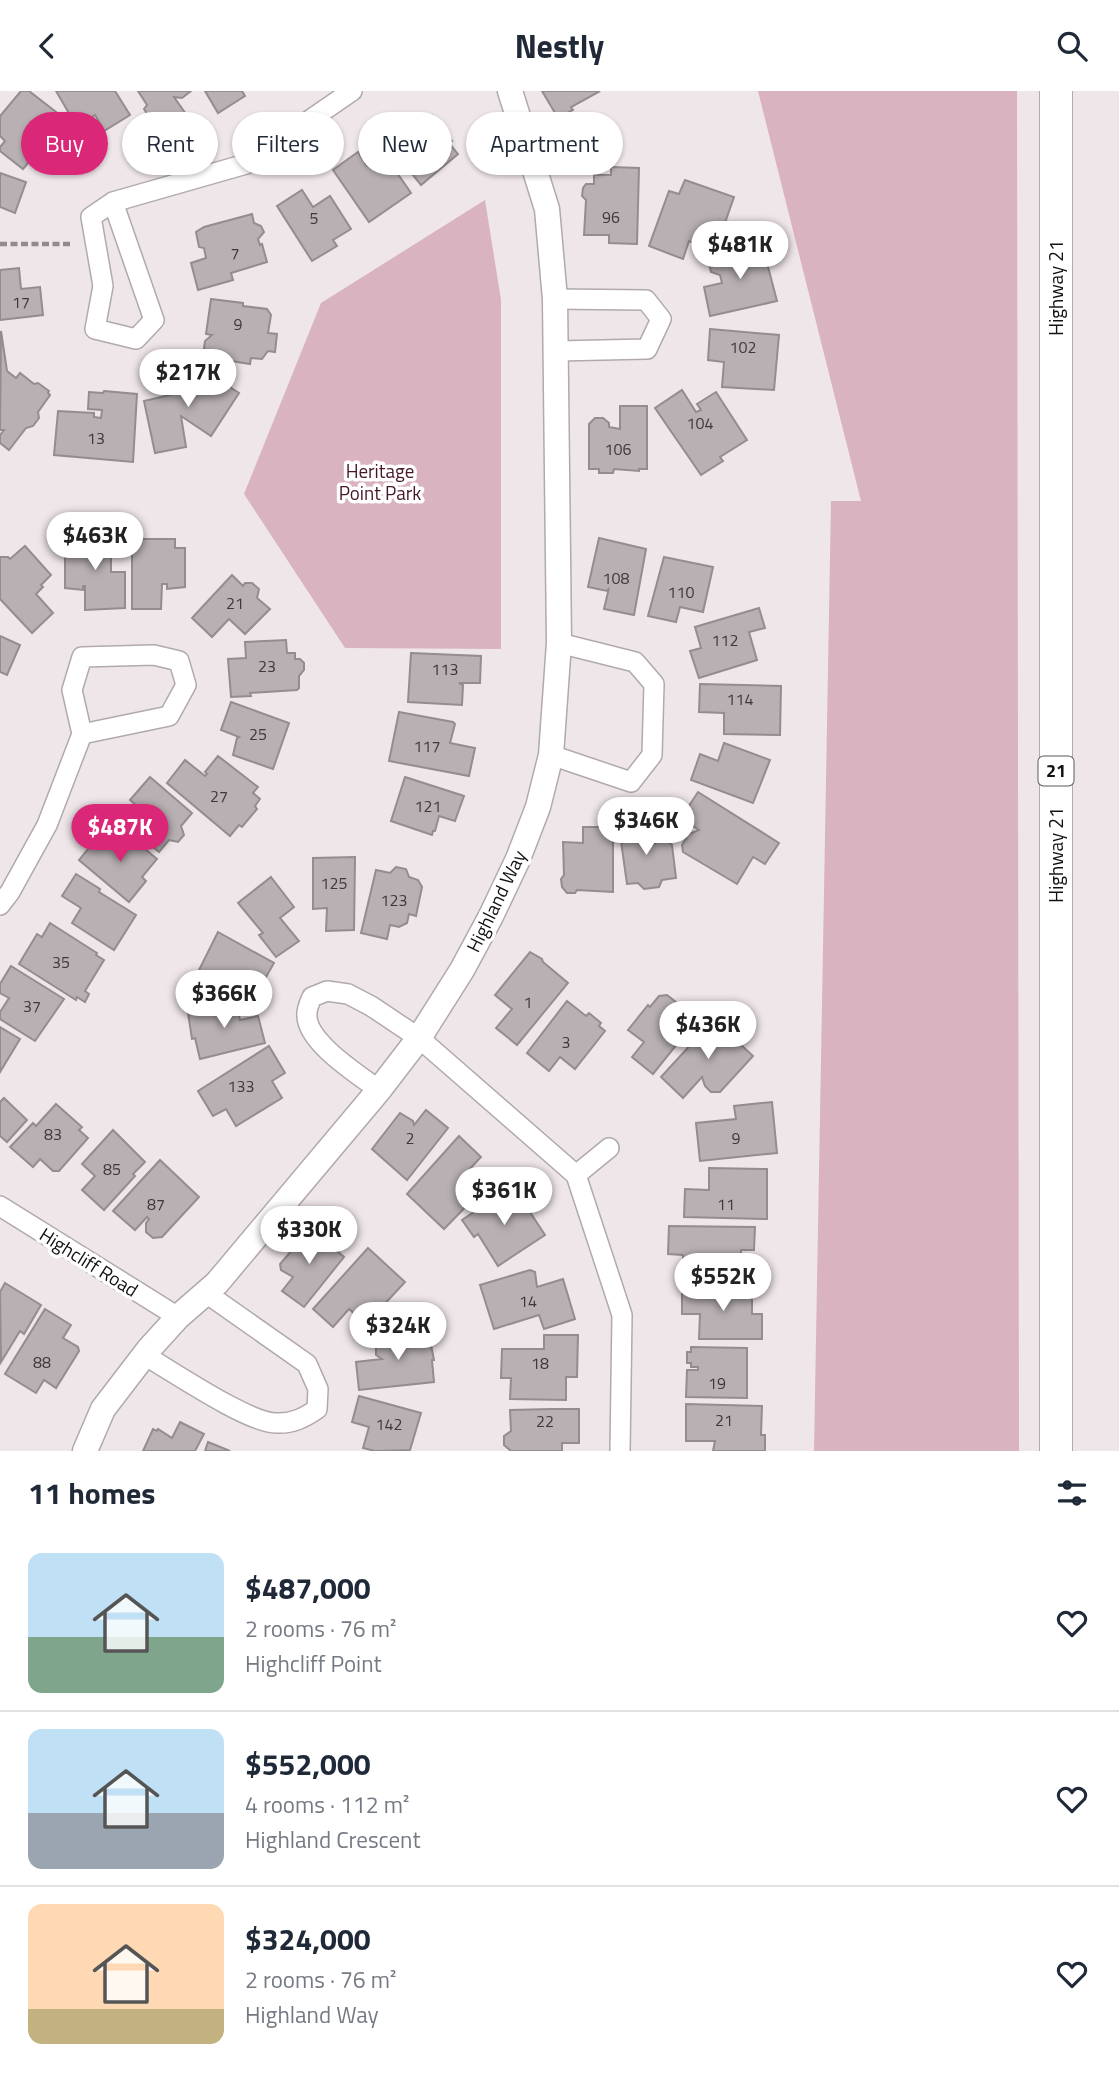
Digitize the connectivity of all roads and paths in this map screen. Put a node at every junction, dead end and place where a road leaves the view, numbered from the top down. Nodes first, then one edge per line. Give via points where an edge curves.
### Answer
1 (352, 91) edge
2 (510, 91) edge
3 (1056, 91) edge
4 (113, 202) junction
5 (0, 244) edge
6 (71, 244) dead end
7 (555, 299) junction
8 (557, 351) junction
9 (559, 643) junction
10 (82, 734) junction
11 (551, 755) junction
12 (0, 905) edge
13 (419, 1038) junction
14 (379, 1090) junction
15 (610, 1148) dead end
16 (576, 1175) junction
17 (0, 1206) edge
18 (206, 1293) junction
19 (178, 1317) junction
20 (144, 1355) junction
21 (85, 1451) edge
22 (620, 1451) edge
23 (1056, 1451) edge

1 - 4 street via 246,164
2 - 7 street, Highland Way via 547,209
3 - 23 main road, Highway 21 / 21
4 - 4 street via 91,217 103,286 95,329 136,339 154,320
5 - 6 path
7 - 8 street, Highland Way
7 - 8 street via 646,300 661,319 647,349
8 - 9 street, Highland Way
9 - 11 street, Highland Way
9 - 11 street via 635,662 654,684 652,755 631,782
10 - 10 street via 169,716 186,685 179,661 154,655 82,657 72,691
10 - 12 street via 47,825
11 - 13 street, Highland Way via 538,807 513,871 462,970
13 - 14 street, Highland Way
13 - 14 street via 348,994 327,991 312,997 306,1014 313,1035
13 - 16 street
14 - 18 street, Highland Way
15 - 16 street
16 - 22 street via 622,1315
17 - 19 street, Highcliff Road
18 - 19 street, Highland Way
18 - 20 street via 307,1364 318,1389 317,1409 301,1420 275,1424 248,1416
19 - 20 street, Highland Way
20 - 21 street, Highland Way via 103,1409

